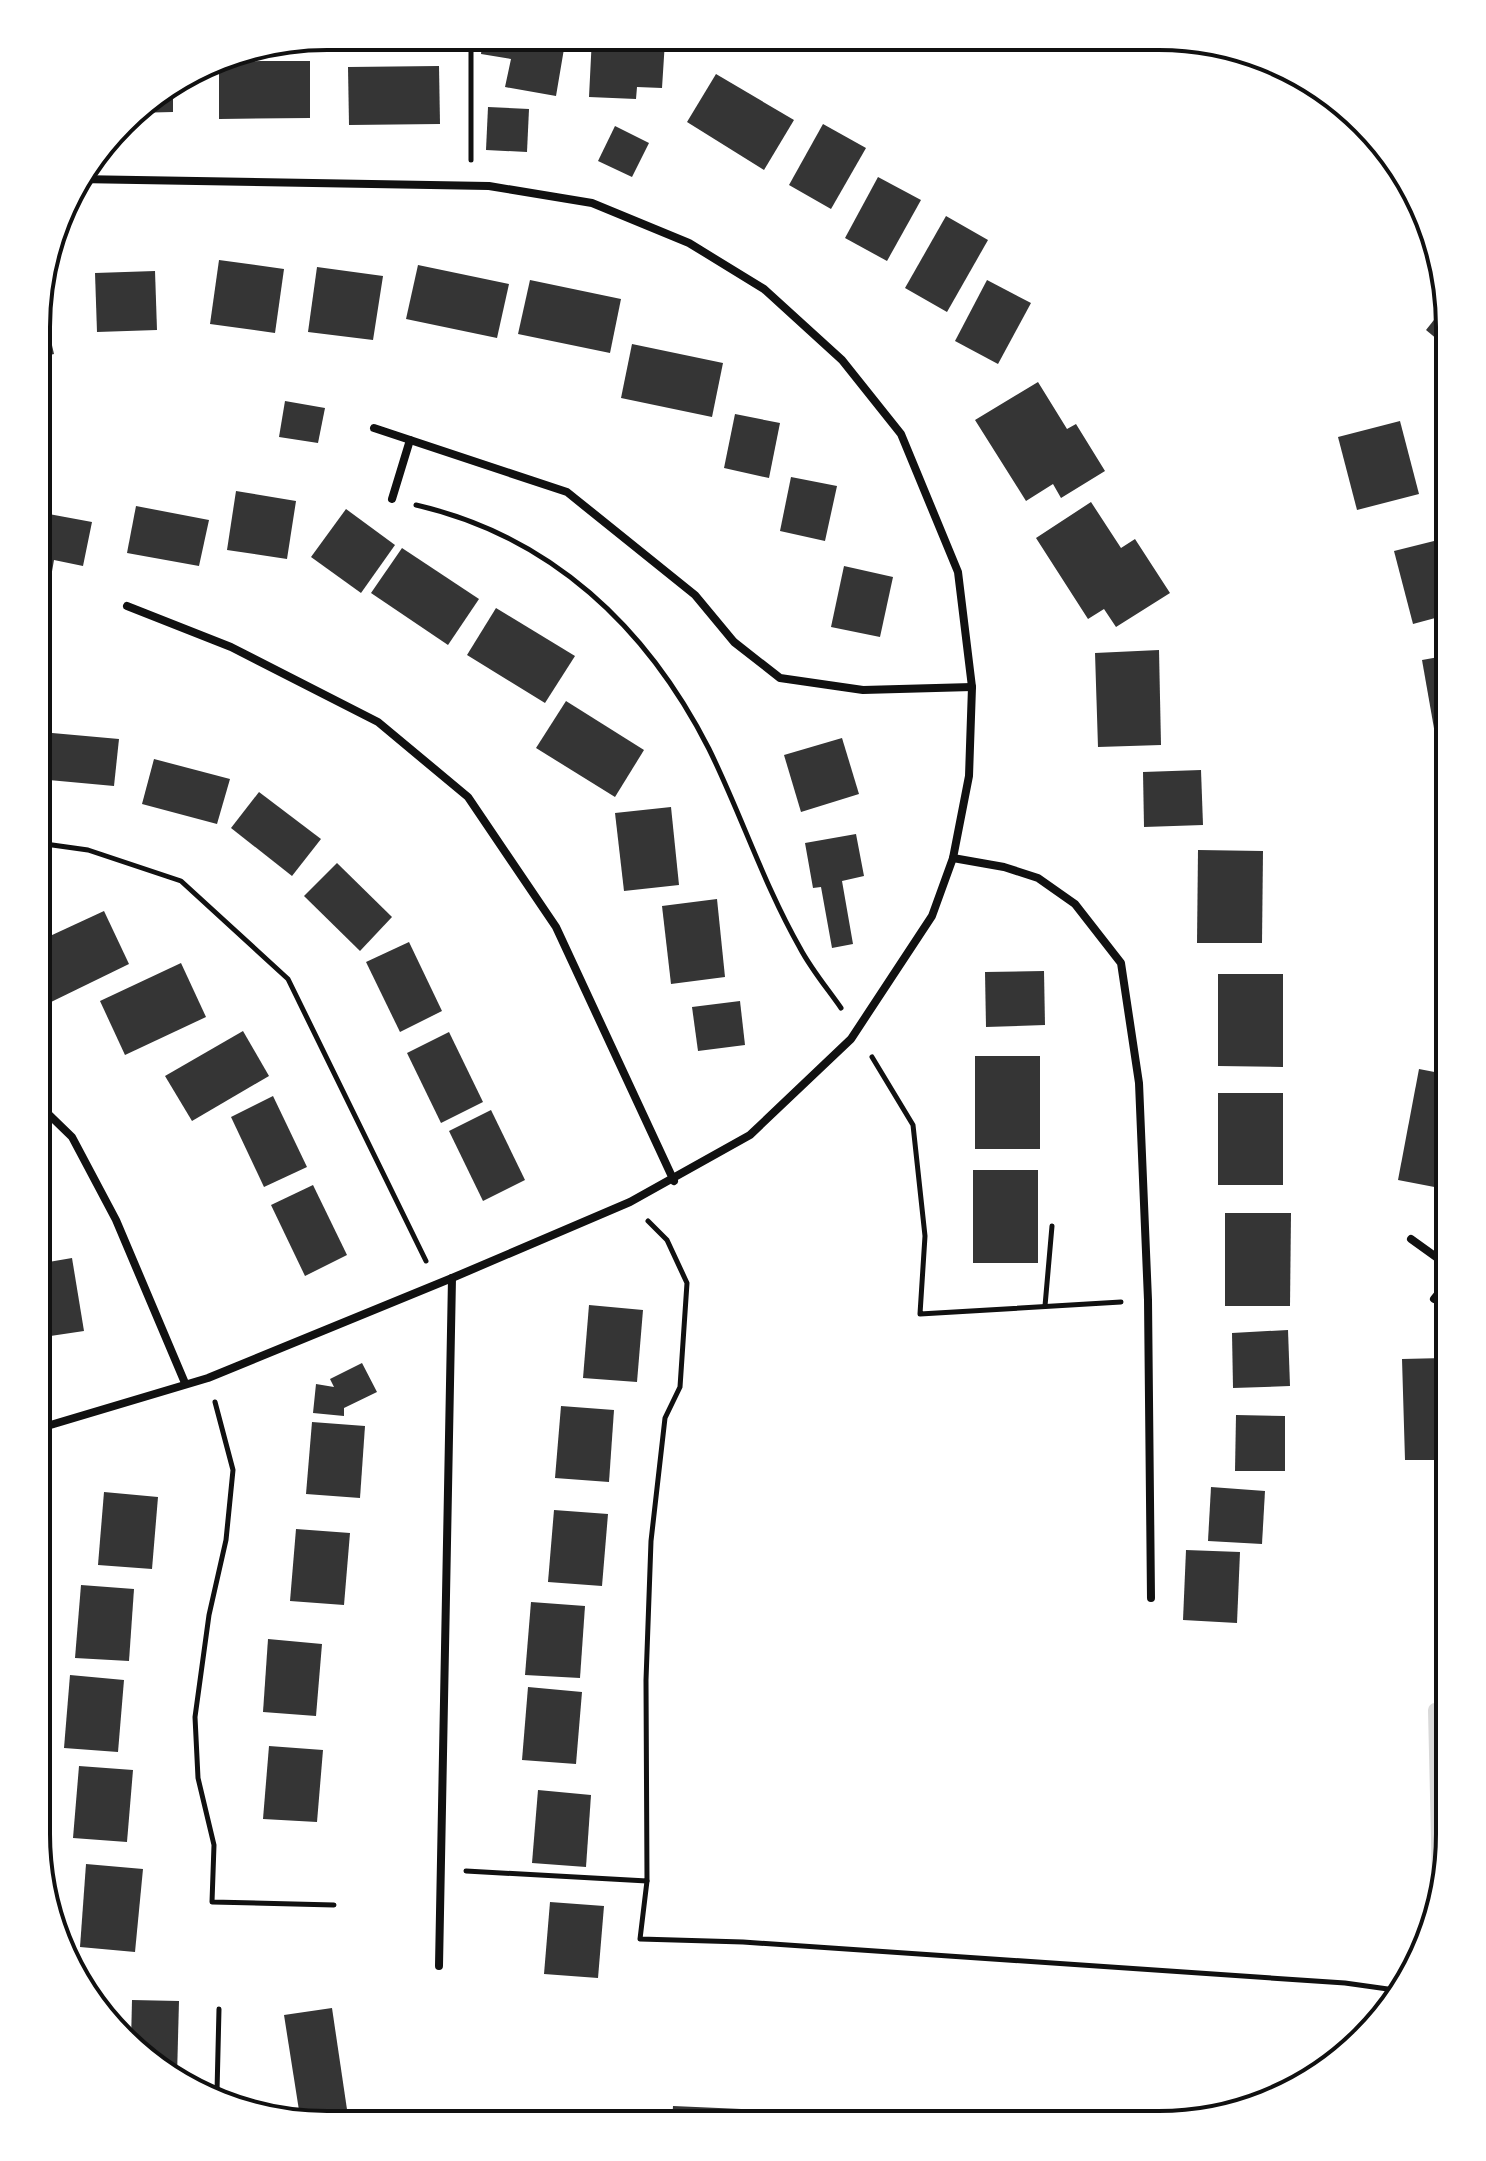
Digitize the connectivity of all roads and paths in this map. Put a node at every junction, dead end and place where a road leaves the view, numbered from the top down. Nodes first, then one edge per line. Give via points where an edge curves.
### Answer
1 (471, 50) edge
2 (472, 146) dead end
3 (93, 179) edge
4 (374, 428) dead end
5 (410, 440) junction
6 (392, 499) joint
7 (127, 606) dead end
8 (972, 687) junction
9 (50, 845) edge
10 (953, 858) junction
11 (857, 1032) junction
12 (50, 1116) edge
13 (674, 1181) junction
14 (630, 1202) junction
15 (1052, 1226) dead end
16 (1411, 1239) dead end
17 (1435, 1257) edge
18 (452, 1278) junction
19 (436, 1284) junction
20 (1148, 1300) junction
21 (1045, 1306) junction
22 (208, 1378) junction
23 (185, 1383) junction
24 (50, 1425) edge
25 (1151, 1598) dead end
26 (441, 1870) junction
27 (647, 1881) junction
28 (334, 1905) dead end
29 (439, 1966) dead end
30 (1388, 1989) edge
31 (219, 2009) dead end
32 (217, 2088) edge

1 - 2 path
3 - 8 street via 489,186 592,203 689,243 764,289 842,360 901,434 958,572
4 - 5 street
5 - 6 street
5 - 8 street via 567,492 695,595 734,642 780,678 863,690
6 - 11 path via 447,512 519,540 576,581 633,633 708,747 800,948
7 - 13 street via 231,647 378,722 468,797 556,927
8 - 10 street via 969,776
9 - 19 path via 88,850 181,881 288,979
10 - 11 street via 932,916
10 - 20 street via 1038,878 1075,904 1121,963 1139,1083
11 - 13 street via 750,1135
11 - 21 path via 913,1125 925,1236 920,1314
12 - 23 street via 72,1137 116,1220
13 - 14 street
14 - 18 street
14 - 27 path via 667,1240 687,1283 680,1387 665,1418 651,1541
15 - 21 path
16 - 17 street
18 - 19 street
18 - 26 street
19 - 22 street
20 - 21 path
20 - 25 street
22 - 23 street
22 - 28 path via 233,1470 195,1717 198,1778 214,1845 212,1902
23 - 24 street
26 - 27 path
26 - 29 street
27 - 30 path via 640,1939
31 - 32 path

